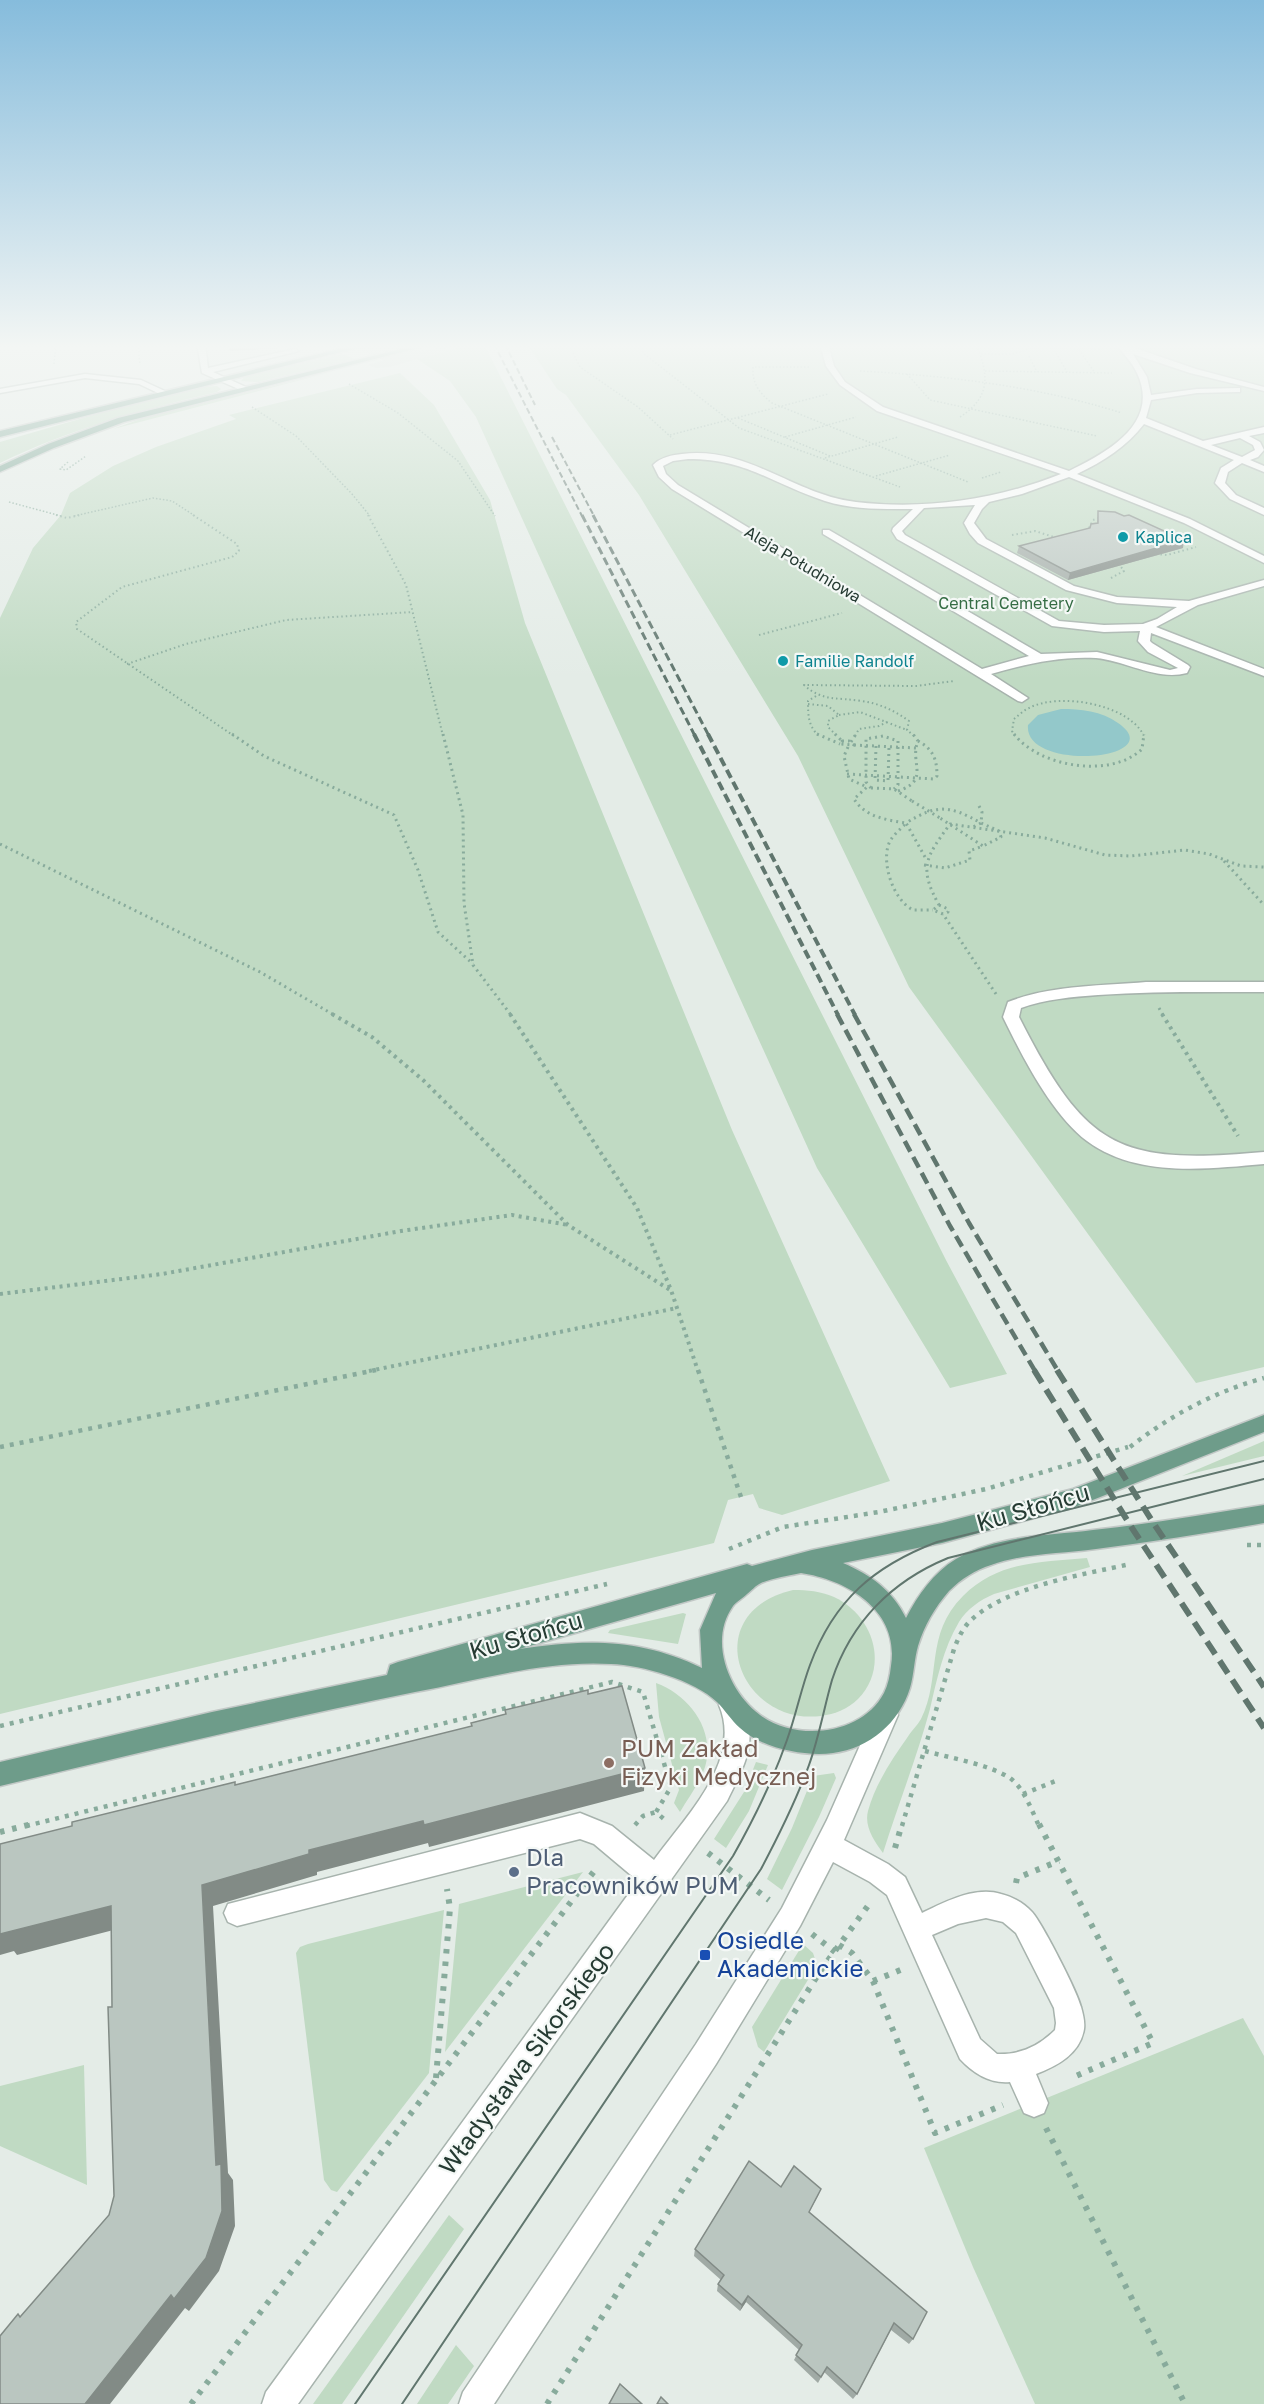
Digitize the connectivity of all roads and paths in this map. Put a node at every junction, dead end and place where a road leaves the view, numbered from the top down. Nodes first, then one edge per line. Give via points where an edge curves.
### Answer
1 (28, 456) edge
2 (318, 456) edge
3 (452, 456) edge
4 (814, 456) edge
5 (904, 456) edge
6 (944, 456) edge
7 (1018, 456) edge
8 (1102, 456) edge
9 (1232, 456) edge
10 (1253, 456) edge
11 (1242, 460) junction
12 (921, 463) junction
13 (0, 469) edge
14 (1264, 469) edge
15 (1074, 475) junction
16 (875, 477) junction
17 (968, 482) dead end
18 (986, 500) junction
19 (9, 502) dead end
20 (940, 504) junction
21 (922, 506) junction
22 (1264, 512) edge
23 (495, 516) dead end
24 (1102, 518) edge
25 (826, 532) dead end
26 (1086, 534) edge
27 (1059, 538) edge
28 (1224, 539) junction
29 (982, 541) junction
30 (1149, 553) edge
31 (1112, 559) edge
32 (1264, 560) edge
33 (1264, 583) edge
34 (1072, 589) junction
35 (1191, 604) junction
36 (871, 605) junction
37 (413, 612) junction
38 (1146, 627) junction
39 (759, 635) dead end
40 (1039, 657) junction
41 (126, 664) junction
42 (981, 673) junction
43 (1264, 673) edge
44 (816, 696) junction
45 (835, 697) junction
46 (1022, 698) dead end
47 (808, 704) junction
48 (828, 706) junction
49 (839, 715) junction
50 (888, 722) junction
51 (907, 730) junction
52 (1014, 736) joint
53 (918, 741) junction
54 (841, 742) junction
55 (852, 743) junction
56 (867, 746) junction
57 (876, 746) junction
58 (848, 747) junction
59 (889, 747) junction
60 (898, 747) junction
61 (916, 748) junction
62 (847, 774) junction
63 (866, 775) junction
64 (875, 776) junction
65 (888, 776) junction
66 (898, 777) junction
67 (917, 778) junction
68 (869, 787) junction
69 (896, 790) junction
70 (979, 806) dead end
71 (906, 823) junction
72 (981, 823) junction
73 (950, 824) junction
74 (973, 828) junction
75 (999, 831) junction
76 (0, 844) edge
77 (983, 846) junction
78 (925, 858) junction
79 (1223, 859) junction
80 (924, 865) junction
81 (1264, 867) edge
82 (939, 905) junction
83 (1264, 905) edge
84 (933, 910) junction
85 (943, 914) junction
86 (473, 965) junction
87 (1146, 987) junction
88 (1264, 987) edge
89 (1011, 1017) junction
90 (1258, 1159) edge
91 (568, 1225) junction
92 (671, 1290) junction
93 (0, 1294) edge
94 (677, 1308) junction
95 (1264, 1378) edge
96 (1264, 1423) edge
97 (0, 1447) edge
98 (741, 1497) dead end
99 (1264, 1514) edge
100 (1264, 1545) edge
101 (1238, 1546) dead end
102 (725, 1551) dead end
103 (1142, 1561) dead end
104 (793, 1564) junction
105 (763, 1570) junction
106 (611, 1582) dead end
107 (904, 1652) junction
108 (727, 1697) junction
109 (289, 1705) junction
110 (888, 1710) junction
111 (0, 1726) edge
112 (925, 1751) junction
113 (0, 1774) edge
114 (1058, 1780) dead end
115 (1023, 1794) junction
116 (656, 1812) junction
117 (671, 1824) dead end
118 (0, 1832) edge
119 (615, 1845) junction
120 (828, 1845) junction
121 (706, 1851) dead end
122 (891, 1860) dead end
123 (442, 1861) junction
124 (1059, 1861) junction
125 (657, 1879) junction
126 (876, 1895) dead end
127 (774, 1904) dead end
128 (1011, 1910) junction
129 (237, 1913) dead end
130 (915, 1929) junction
131 (810, 1932) dead end
132 (839, 1945) junction
133 (835, 1952) junction
134 (1017, 2066) junction
135 (436, 2079) junction
136 (1059, 2083) dead end
137 (1023, 2103) junction
138 (191, 2404) edge
139 (278, 2404) edge
140 (475, 2404) edge
141 (547, 2404) edge
142 (1185, 2404) edge

1 - 13 main road
2 - 37 path via 364,507 406,585
3 - 23 path
4 - 16 path
5 - 12 path
6 - 12 path
7 - 15 street
8 - 15 street, Aleja Południowa
9 - 11 street
10 - 11 street
11 - 14 street
11 - 22 street via 1224,470 1219,477 1221,486 1233,498
12 - 16 path
12 - 17 path
15 - 18 street, Aleja Południowa
15 - 28 street
16 - 20 path
18 - 20 street, Aleja Południowa
18 - 29 street via 969,523
19 - 41 path via 67,518 164,498 237,544 239,551 232,557 122,587 76,622 77,629
20 - 21 street, Aleja Południowa
21 - 36 street, Aleja Południowa via 841,503 752,465 723,458 685,457 658,465 662,476 675,487
21 - 38 street via 898,528 901,537 1056,624
24 - 26 path via 1094,520
25 - 40 street
27 - 29 path via 1029,531
28 - 30 path via 1167,555
28 - 32 street
29 - 34 street
31 - 34 path via 1120,564 1123,573
33 - 35 street
34 - 35 street via 1126,601
35 - 38 street
36 - 39 path
36 - 42 street, Aleja Południowa
37 - 41 path via 286,620 186,644
37 - 86 path via 464,815 464,903
38 - 40 street via 1144,641 1148,647 1179,663 1183,671 1170,673 1097,655
38 - 43 street
40 - 42 street
41 - 86 path via 264,756 394,815 418,870 438,932
42 - 44 path via 917,687 832,682 804,686
42 - 46 street, Aleja Południowa
44 - 45 path
44 - 47 path
45 - 48 path
45 - 51 path via 895,711 909,722
47 - 48 path
47 - 54 path via 811,727 818,738
48 - 49 path
49 - 50 path via 860,712
49 - 54 path via 828,721 828,727
50 - 51 path
50 - 55 path via 859,729
51 - 53 path
52 - 52 path via 1012,723 1020,712 1042,704 1073,702 1123,714 1139,726 1145,742 1128,759 1083,765 1040,755
53 - 61 path
53 - 67 path via 931,748 936,757 937,776
54 - 55 path
54 - 58 path
55 - 56 path
55 - 58 path
56 - 57 path
56 - 60 path via 866,739 877,735 890,736 898,741
56 - 63 path
57 - 59 path
57 - 64 path
58 - 62 path via 844,756
59 - 60 path
59 - 65 path
60 - 61 path
60 - 66 path
61 - 67 path
62 - 63 path
62 - 68 path via 849,779
63 - 64 path
63 - 68 path
64 - 65 path
65 - 66 path
66 - 67 path
66 - 69 path
67 - 69 path via 910,788
68 - 69 path
68 - 71 path via 854,799 856,806
69 - 73 path, bridge
70 - 72 path
71 - 72 path via 929,808 940,808 960,811
71 - 78 path
71 - 84 path via 889,843 887,865 892,884 907,908
72 - 74 path
72 - 75 path
73 - 74 path
73 - 77 path
73 - 78 path
74 - 75 path
75 - 77 path via 1001,837
75 - 79 path via 1045,838 1105,855 1185,850
76 - 91 path via 260,972 372,1037 423,1080
77 - 80 path via 969,851 970,860 945,868
78 - 80 path
79 - 81 path via 1241,866
79 - 83 path
80 - 82 path via 930,890
82 - 84 path
82 - 85 path via 948,909
84 - 85 path
85 - 89 path
86 - 92 path via 519,1027 637,1208
87 - 88 street
87 - 89 street via 1028,1000 1014,1005
87 - 90 path
89 - 90 street via 1066,1109 1082,1128 1111,1148 1163,1162
91 - 92 path
91 - 93 path via 512,1215 162,1274
92 - 94 path
94 - 97 path
94 - 98 path
95 - 102 path via 1204,1399 1155,1427 1130,1447 986,1489 783,1527
96 - 104 main road, Ku Słońcu via 1075,1498 942,1533
99 - 107 main road, Ku Słońcu via 1018,1547 987,1556 963,1567 933,1594 910,1632
100 - 101 path
103 - 112 path via 1004,1598 970,1620 958,1638
104 - 105 main road
104 - 107 main road via 832,1569 867,1587 893,1616
105 - 108 main road via 732,1590 713,1621 710,1657
105 - 109 main road, Ku Słońcu
106 - 111 path
107 - 110 main road via 897,1694
108 - 109 main road, Ku Słońcu via 701,1678 664,1662 593,1652 501,1664
108 - 110 main road via 746,1719 768,1732 793,1741 816,1743 852,1737
108 - 125 street, Władysława Sikorskiego via 739,1726 735,1756 718,1792
109 - 113 main road, Ku Słońcu
110 - 120 street
112 - 115 path via 991,1770 1011,1779
112 - 122 path
114 - 115 path
115 - 124 path
116 - 117 path
116 - 118 path via 671,1787 643,1692 612,1682
116 - 119 path via 643,1816
119 - 123 street via 603,1835 580,1826
119 - 125 street
119 - 135 path
120 - 130 street via 896,1886
120 - 140 street via 791,1917 706,2054
121 - 127 path
123 - 129 street
123 - 135 path via 450,1908
124 - 128 path via 1017,1878
124 - 136 path via 1153,2043
125 - 139 street, Władysława Sikorskiego
126 - 132 path
128 - 130 street via 988,1903
128 - 134 street via 1025,1923 1067,2005 1070,2020 1069,2034 1056,2051
130 - 134 street via 970,2049 995,2068
131 - 133 path
132 - 133 path
132 - 137 path via 852,1953 873,1981 935,2133
133 - 141 path
134 - 137 street
135 - 138 path
137 - 142 path

